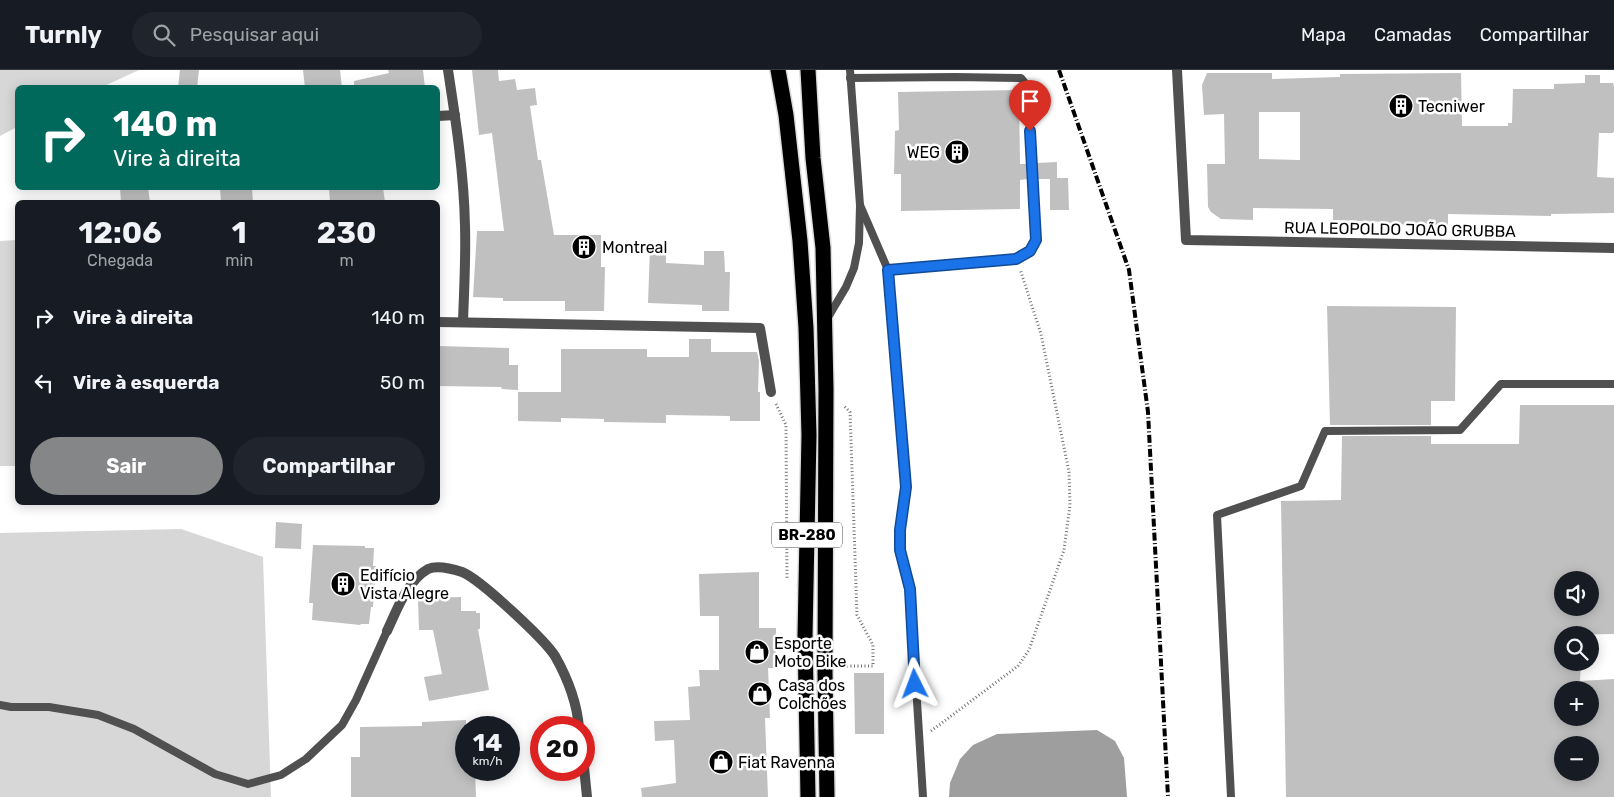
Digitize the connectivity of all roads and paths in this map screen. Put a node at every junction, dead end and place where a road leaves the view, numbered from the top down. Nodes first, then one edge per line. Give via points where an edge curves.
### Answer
1 (448, 70) edge
2 (778, 70) edge
3 (808, 70) edge
4 (1177, 70) edge
5 (955, 73) edge
6 (850, 74) edge
7 (455, 115) junction
8 (440, 116) edge
9 (860, 205) junction
10 (1614, 248) edge
11 (1016, 259) junction
12 (888, 270) junction
13 (440, 322) edge
14 (463, 322) junction
15 (825, 323) junction
16 (1614, 384) edge
17 (826, 389) junction
18 (771, 392) joint
19 (787, 549) dead end
20 (387, 631) joint
21 (825, 667) junction
22 (0, 705) edge
23 (578, 716) edge
24 (918, 740) junction
25 (585, 781) edge
26 (587, 797) edge
27 (808, 797) edge
28 (827, 797) edge
29 (923, 797) edge
30 (1231, 797) edge

1 - 7 street
2 - 27 highway, BR-280 via 800,241 806,328 809,435 805,636
3 - 15 highway, BR-280 via 823,248
4 - 10 street, RUA LEOPOLDO JOÃO GRUBBA via 1186,240
5 - 6 lane
5 - 11 lane via 1021,78 1025,84 1036,240 1030,251
6 - 9 lane
7 - 8 street
7 - 14 street via 465,227
9 - 12 lane
9 - 15 lane via 859,243 854,268
11 - 12 lane
11 - 24 path via 1041,334 1069,472 1070,505 1064,550 1030,650 1018,666
12 - 24 lane via 906,487 900,550 910,589
13 - 14 street
14 - 18 street via 760,328
15 - 17 highway, BR-280
16 - 30 lane via 1501,384 1460,430 1325,431 1301,486 1217,515
17 - 21 highway, BR-280
17 - 21 path via 850,412 857,615 873,644 873,666
18 - 19 path via 786,426
20 - 22 lane via 342,725 306,759 281,776 248,784 215,774 134,729 98,716 49,706
20 - 23 street via 415,578 430,568 463,573 527,626 554,655 572,691
21 - 28 highway, BR-280
24 - 29 lane
25 - 26 street

